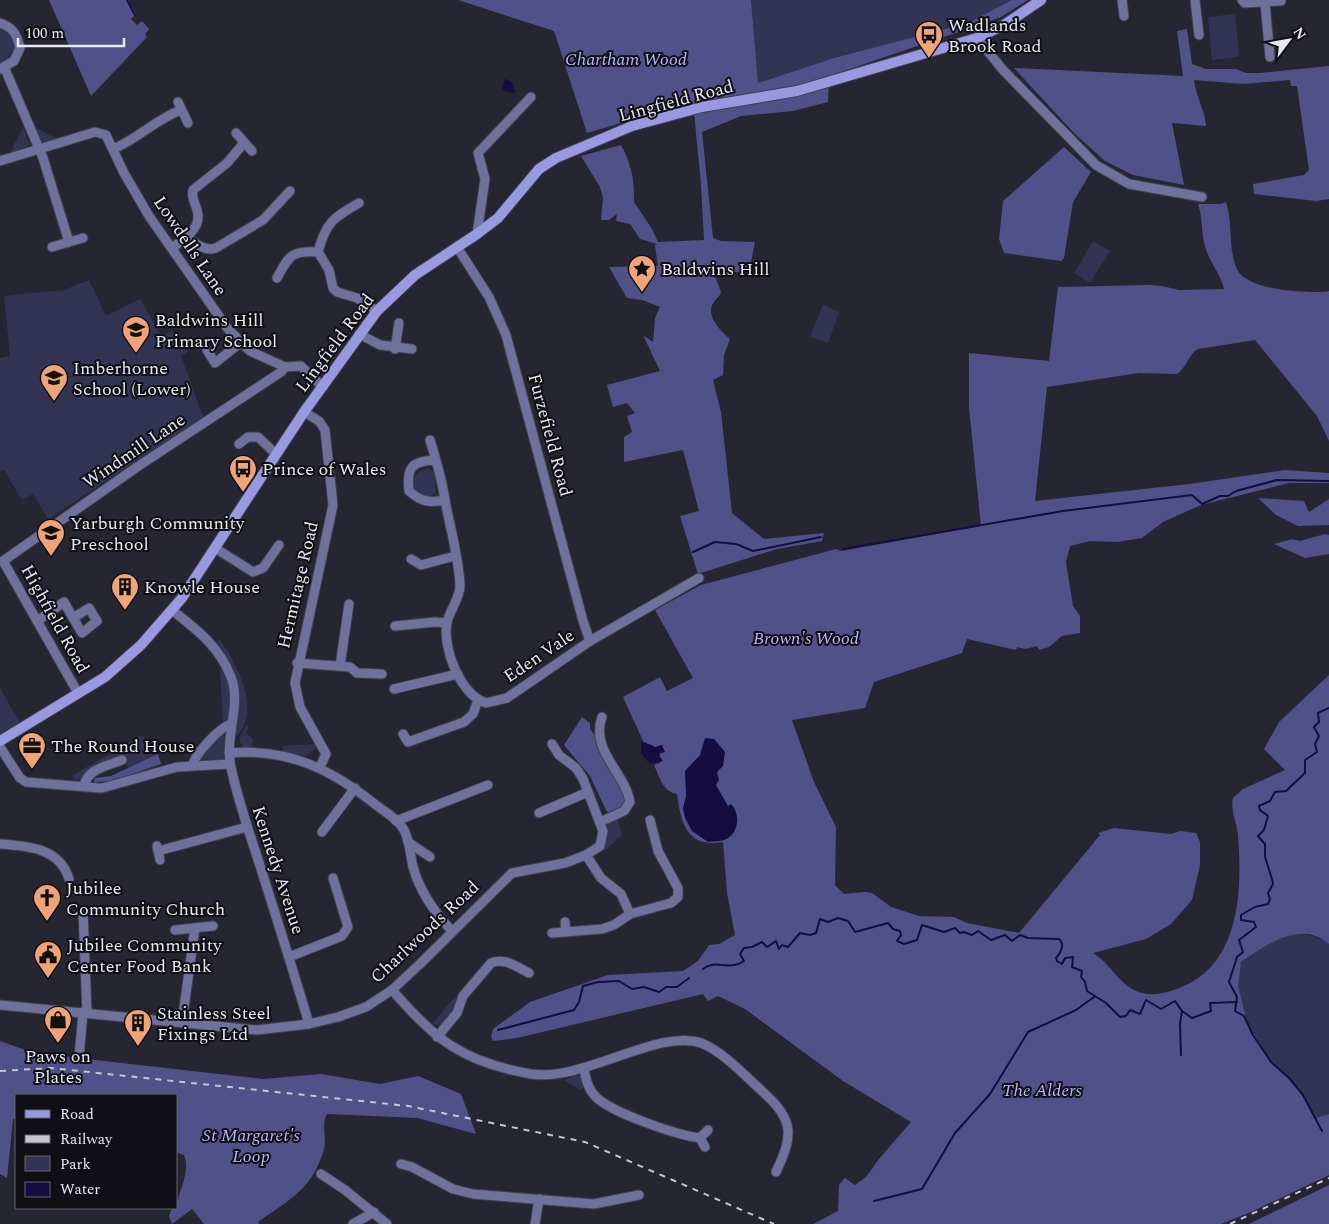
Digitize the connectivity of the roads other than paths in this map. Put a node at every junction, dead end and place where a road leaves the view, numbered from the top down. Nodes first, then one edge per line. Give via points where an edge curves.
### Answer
1 (1041, 0) edge
2 (1122, 0) edge
3 (1195, 0) edge
4 (1242, 0) edge
5 (1281, 1) dead end
6 (1265, 3) junction
7 (1124, 16) dead end
8 (0, 24) edge
9 (1199, 35) dead end
10 (977, 38) junction
11 (1270, 57) dead end
12 (2, 69) edge
13 (531, 97) dead end
14 (188, 123) dead end
15 (236, 133) dead end
16 (244, 143) junction
17 (113, 149) junction
18 (39, 150) junction
19 (252, 151) dead end
20 (0, 161) edge
21 (290, 191) dead end
22 (1202, 197) dead end
23 (359, 203) dead end
24 (477, 234) junction
25 (187, 237) junction
26 (83, 238) dead end
27 (69, 242) junction
28 (52, 247) dead end
29 (457, 247) junction
30 (172, 248) junction
31 (318, 252) junction
32 (277, 278) dead end
33 (377, 311) junction
34 (399, 322) dead end
35 (359, 334) junction
36 (240, 343) junction
37 (395, 348) junction
38 (412, 349) dead end
39 (207, 350) dead end
40 (285, 366) junction
41 (322, 387) junction
42 (304, 412) junction
43 (430, 440) dead end
44 (239, 444) dead end
45 (276, 454) junction
46 (436, 460) junction
47 (445, 500) junction
48 (278, 545) dead end
49 (215, 548) junction
50 (456, 556) junction
51 (411, 559) dead end
52 (1, 560) edge
53 (699, 578) dead end
54 (348, 604) dead end
55 (172, 610) junction
56 (72, 618) dead end
57 (37, 621) junction
58 (447, 623) junction
59 (395, 626) dead end
60 (590, 641) junction
61 (297, 663) junction
62 (340, 666) junction
63 (382, 674) dead end
64 (458, 674) junction
65 (394, 689) dead end
66 (78, 693) junction
67 (478, 700) junction
68 (602, 717) dead end
69 (231, 724) junction
70 (403, 734) dead end
71 (0, 741) edge
72 (552, 744) dead end
73 (0, 747) edge
74 (229, 753) junction
75 (122, 760) dead end
76 (230, 764) junction
77 (193, 766) junction
78 (320, 767) junction
79 (488, 785) dead end
80 (84, 786) junction
81 (355, 788) junction
82 (588, 792) junction
83 (539, 813) dead end
84 (650, 820) dead end
85 (396, 821) junction
86 (600, 822) junction
87 (247, 827) junction
88 (322, 832) dead end
89 (408, 842) junction
90 (0, 844) edge
91 (158, 852) dead end
92 (586, 856) junction
93 (430, 857) dead end
94 (333, 878) dead end
95 (69, 880) dead end
96 (83, 911) dead end
97 (630, 914) junction
98 (565, 922) dead end
99 (213, 926) dead end
100 (195, 928) junction
101 (176, 930) dead end
102 (452, 931) junction
103 (566, 932) junction
104 (552, 933) dead end
105 (289, 957) junction
106 (529, 973) dead end
107 (392, 990) junction
108 (0, 1005) edge
109 (85, 1013) junction
110 (182, 1022) junction
111 (310, 1024) junction
112 (437, 1037) junction
113 (79, 1058) dead end
114 (584, 1069) junction
115 (708, 1130) dead end
116 (700, 1138) junction
117 (705, 1147) dead end
118 (401, 1164) dead end
119 (775, 1167) dead end
120 (321, 1174) dead end
121 (639, 1195) dead end
122 (539, 1199) junction
123 (374, 1212) junction
124 (354, 1224) edge
125 (387, 1224) edge
126 (535, 1224) edge

1 - 10 street, Lingfield Road via 1004,25
2 - 7 street
3 - 9 street
4 - 6 street
5 - 6 street
6 - 11 street
8 - 12 street via 16,33 20,48 14,61
10 - 22 street via 1003,70 1102,169 1129,184
10 - 24 street, Lingfield Road via 797,91 702,107 632,126 556,158 539,169 498,218
12 - 18 street
13 - 24 street via 478,153 485,179
14 - 17 street via 180,106 130,142
15 - 16 street
16 - 19 street
16 - 25 street via 227,163 193,190 198,220
17 - 18 street, Lowdells Lane via 106,135 100,132
17 - 30 street, Lowdells Lane via 124,174
18 - 20 street
18 - 27 street
21 - 25 street via 263,220 216,248 205,248
23 - 31 street via 337,215 323,232
24 - 29 street, Lingfield Road
25 - 30 street
26 - 27 street
27 - 28 street
29 - 33 street, Lingfield Road via 414,275
29 - 60 street, Furzefield Road via 489,297 506,335
30 - 36 street, Lowdells Lane
31 - 32 street via 300,251 289,258
31 - 33 street via 329,270 333,288
33 - 35 street, Lingfield Road
34 - 37 street
35 - 37 street via 380,345
35 - 41 street, Lingfield Road
36 - 39 street via 215,363
36 - 40 street, Lowdells Lane
37 - 38 street
40 - 41 street, Lowdells Lane via 301,366
40 - 52 street, Windmill Lane via 281,372
41 - 42 street, Lingfield Road
42 - 45 street, Lingfield Road
42 - 61 street, Hermitage Road via 319,421 325,430 333,505
43 - 46 street
44 - 45 street via 248,437 258,437
45 - 49 street, Lingfield Road
46 - 47 street
46 - 47 street via 420,462 409,470 409,491 417,499 430,503
47 - 50 street
48 - 49 street via 263,568 253,572
49 - 55 street, Lingfield Road
50 - 51 street via 421,565
50 - 58 street via 460,590
52 - 57 street, Highfield Road
53 - 60 street, Eden Vale
54 - 62 street
55 - 66 street, Lingfield Road via 125,661
55 - 69 street, Kennedy Avenue via 211,642 225,662 235,692
56 - 57 street via 64,602
57 - 66 street, Highfield Road
58 - 59 street
58 - 64 street via 448,648
60 - 67 street, Eden Vale via 507,698 486,703
61 - 62 street
61 - 78 street, Hermitage Road via 295,683 298,700 326,754
62 - 63 street via 350,667 357,673
64 - 65 street
64 - 67 street via 464,687
66 - 71 street, Lingfield Road
67 - 70 street via 474,714 464,722 408,742
68 - 86 street via 599,726 602,748 629,792 630,802 624,812
69 - 74 street, Kennedy Avenue
69 - 77 street via 195,757
72 - 82 street, Charlwoods Road via 559,755 576,768
73 - 80 street via 26,782
74 - 76 street, Kennedy Avenue
74 - 78 street via 302,760
75 - 80 street via 90,773
76 - 77 street
76 - 87 street, Kennedy Avenue
77 - 80 street via 163,770 101,788
78 - 81 street
79 - 85 street
81 - 85 street
81 - 88 street
82 - 83 street
82 - 86 street, Charlwoods Road
84 - 97 street via 658,851 679,893 671,903
85 - 89 street
86 - 92 street, Charlwoods Road via 603,839 600,846
87 - 91 street
87 - 105 street, Kennedy Avenue
89 - 93 street
89 - 102 street via 418,882 434,911
90 - 95 street via 46,852 62,864
92 - 97 street via 601,878 621,894
92 - 102 street, Charlwoods Road via 512,873
94 - 105 street via 348,927 346,932
96 - 109 street
97 - 103 street via 602,929
98 - 103 street
99 - 100 street
100 - 101 street
100 - 110 street
102 - 107 street, Charlwoods Road
103 - 104 street
105 - 111 street, Kennedy Avenue
106 - 112 street via 509,963 491,963 463,996 457,1012
107 - 111 street, Charlwoods Road via 366,1007
107 - 112 street
108 - 109 street, Charlwoods Road
109 - 110 street, Charlwoods Road
109 - 113 street
110 - 111 street, Charlwoods Road via 256,1030
112 - 114 street via 461,1052 515,1070 551,1075
114 - 116 street via 588,1088 606,1106 686,1136
114 - 119 street via 668,1042 694,1041 709,1047 774,1102 787,1121 789,1138
115 - 116 street
116 - 117 street
118 - 122 street via 453,1189 472,1194
120 - 123 street
121 - 122 street via 627,1194 594,1204
122 - 126 street
123 - 124 street
123 - 125 street

